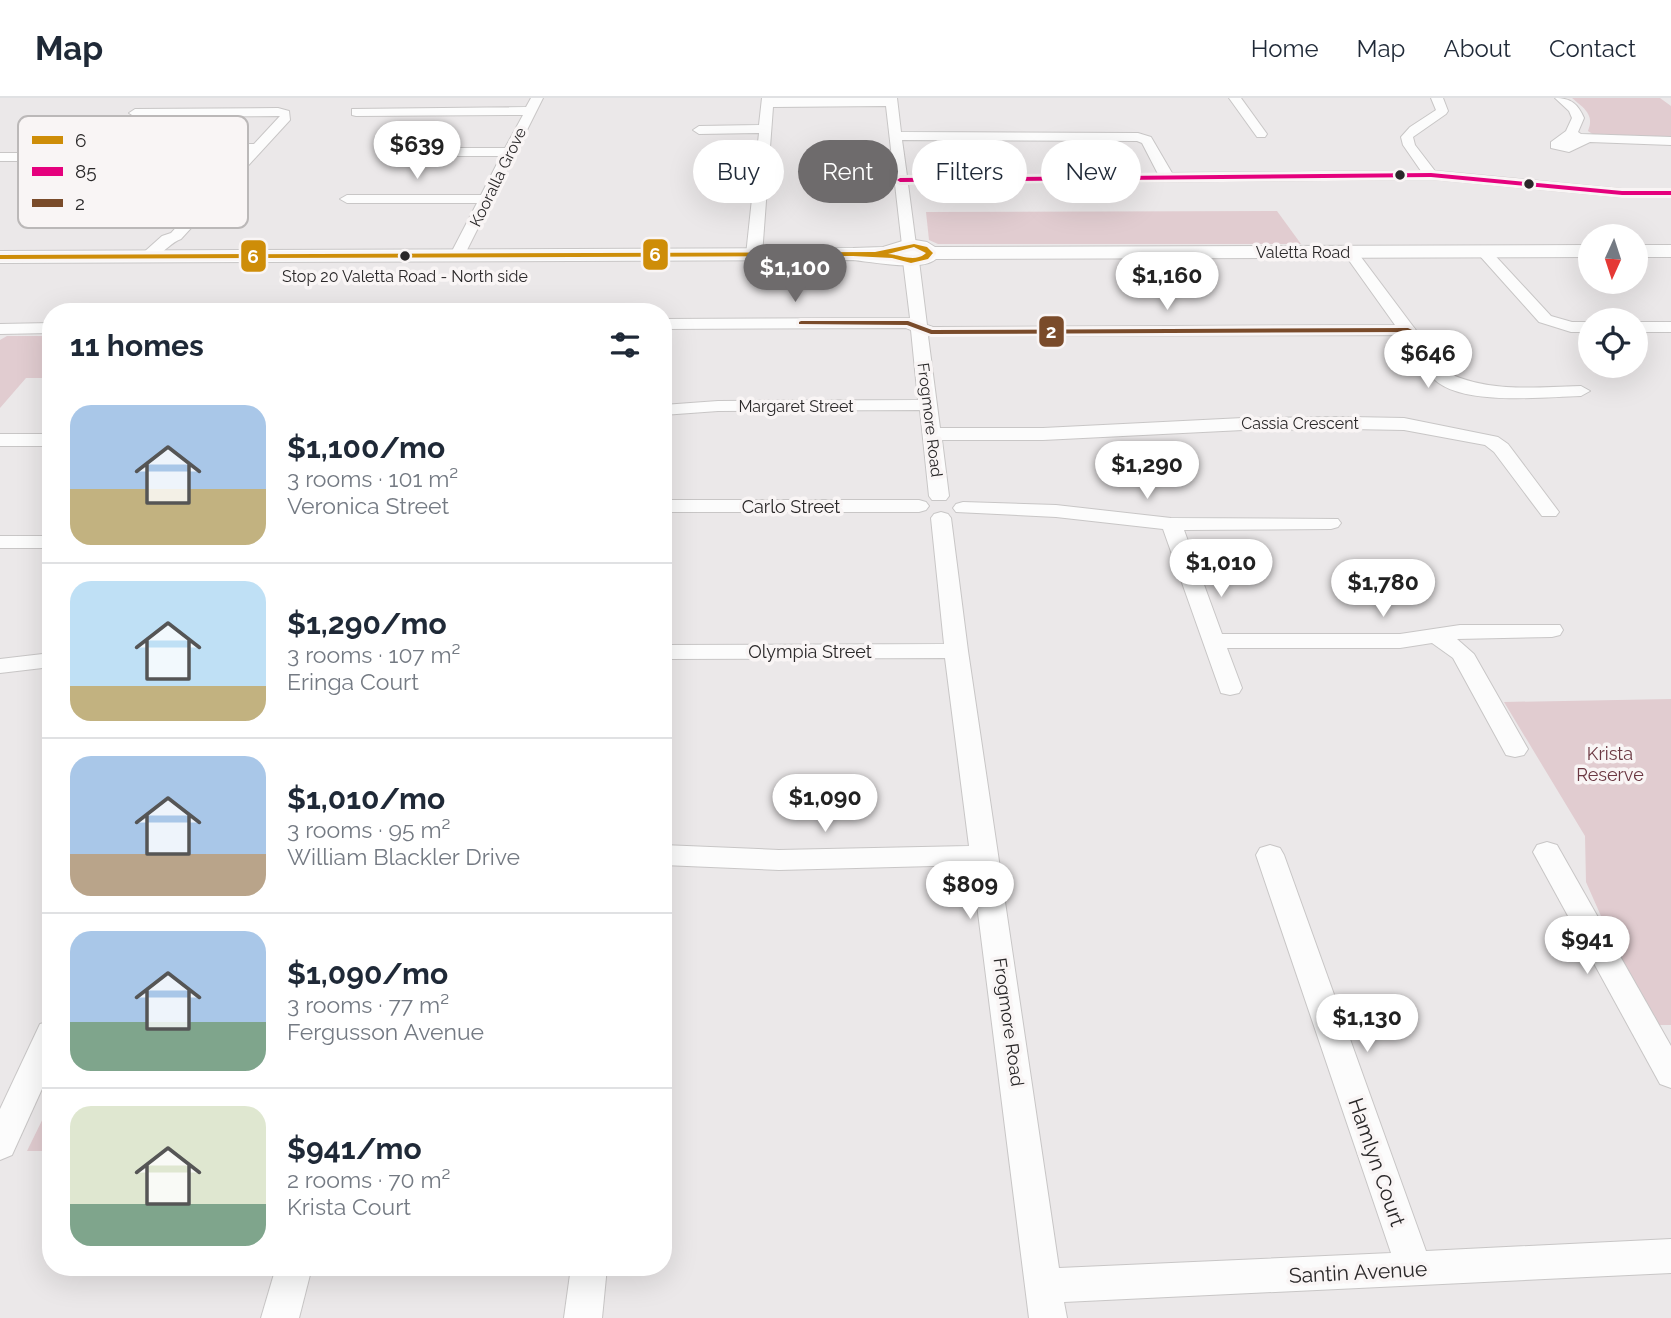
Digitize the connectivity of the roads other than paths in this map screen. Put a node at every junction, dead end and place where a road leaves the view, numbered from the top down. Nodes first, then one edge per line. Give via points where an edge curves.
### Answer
1 (537, 98) edge
2 (1235, 98) edge
3 (1437, 98) edge
4 (1561, 98) edge
5 (768, 100) edge
6 (891, 100) edge
7 (530, 111) junction
8 (135, 113) dead end
9 (356, 113) dead end
10 (766, 129) junction
11 (699, 130) dead end
12 (1261, 134) dead end
13 (1572, 134) junction
14 (895, 136) junction
15 (1587, 139) junction
16 (1669, 142) edge
17 (248, 148) edge
18 (257, 148) junction
19 (384, 152) dead end
20 (510, 152) junction
21 (248, 158) edge
22 (1431, 175) junction
23 (1167, 177) junction
24 (900, 180) junction
25 (1503, 181) junction
26 (1530, 184) junction
27 (1671, 193) edge
28 (487, 198) junction
29 (347, 199) dead end
30 (183, 228) edge
31 (1484, 251) junction
32 (1578, 251) edge
33 (1648, 251) edge
34 (1671, 251) edge
35 (1350, 252) junction
36 (906, 253) junction
37 (754, 254) junction
38 (458, 255) junction
39 (156, 256) junction
40 (0, 257) edge
41 (672, 324) edge
42 (919, 327) junction
43 (1578, 327) edge
44 (1648, 327) edge
45 (1671, 327) edge
46 (42, 328) edge
47 (0, 329) edge
48 (1408, 330) junction
49 (1581, 391) dead end
50 (928, 405) junction
51 (672, 409) edge
52 (932, 434) junction
53 (0, 440) edge
54 (42, 440) edge
55 (672, 506) edge
56 (941, 507) junction
57 (1549, 512) dead end
58 (1331, 523) dead end
59 (1171, 524) junction
60 (0, 542) edge
61 (42, 542) edge
62 (1552, 631) dead end
63 (1439, 637) junction
64 (1214, 641) junction
65 (956, 651) junction
66 (672, 652) edge
67 (42, 661) edge
68 (0, 666) edge
69 (1230, 688) dead end
70 (1516, 749) dead end
71 (1547, 852) dead end
72 (672, 855) edge
73 (986, 855) junction
74 (1270, 855) dead end
75 (42, 1053) edge
76 (1671, 1075) edge
77 (0, 1145) edge
78 (1671, 1256) edge
79 (1415, 1270) junction
80 (291, 1276) edge
81 (588, 1276) edge
82 (1046, 1302) edge
83 (279, 1318) edge
84 (583, 1318) edge

1 - 7 street, Kooralla Grove
2 - 12 street
3 - 22 street via 1442,111 1407,137
4 - 13 street via 1578,118
5 - 6 street
5 - 10 street
6 - 14 street, Frogmore Road
7 - 9 street
7 - 20 street, Kooralla Grove
8 - 18 street via 285,114
10 - 11 street
10 - 37 street
13 - 15 street
13 - 15 street via 1555,145 1573,148
14 - 23 street via 1138,137 1147,140
14 - 24 street, Frogmore Road
15 - 16 street
17 - 18 street
18 - 21 street
19 - 20 street
20 - 28 street, Kooralla Grove
22 - 23 street
22 - 25 street
23 - 24 street
24 - 36 street, Frogmore Road
25 - 26 street
25 - 26 street via 1506,194 1518,198 1528,198
26 - 27 street
28 - 29 street
28 - 38 street, Kooralla Grove
30 - 39 street via 178,240
31 - 32 street, Valetta Road
31 - 35 street, Valetta Road
31 - 43 street via 1545,319
33 - 34 street
35 - 36 street, Valetta Road
35 - 48 street
36 - 37 street, Valetta Road
36 - 42 street, Frogmore Road
37 - 38 street, Valetta Road
38 - 39 street, Valetta Road
39 - 40 street, Valetta Road
41 - 42 street via 908,323
42 - 48 street via 931,332
42 - 50 street, Frogmore Road
44 - 45 street
46 - 47 street
48 - 49 street via 1442,377 1456,386 1483,392
50 - 51 street, Margaret Street
50 - 52 street, Frogmore Road
52 - 56 street, Frogmore Road
52 - 57 street, Cassia Crescent via 1043,435 1243,424 1414,425 1491,441
53 - 54 street
55 - 56 street, Carlo Street
56 - 59 street, Carlo Street via 1056,511
56 - 65 street, Frogmore Road
58 - 59 street, Carlo Street
59 - 64 street
60 - 61 street
62 - 63 street via 1460,632
63 - 64 street
63 - 70 street via 1462,654
64 - 69 street
65 - 66 street, Olympia Street
65 - 73 street, Frogmore Road
67 - 68 street
71 - 76 street
72 - 73 street via 779,860
73 - 82 street, Frogmore Road
74 - 79 street, Hamlyn Court
75 - 77 street
78 - 79 street, Santin Avenue
79 - 82 street, Santin Avenue
80 - 83 street
81 - 84 street

